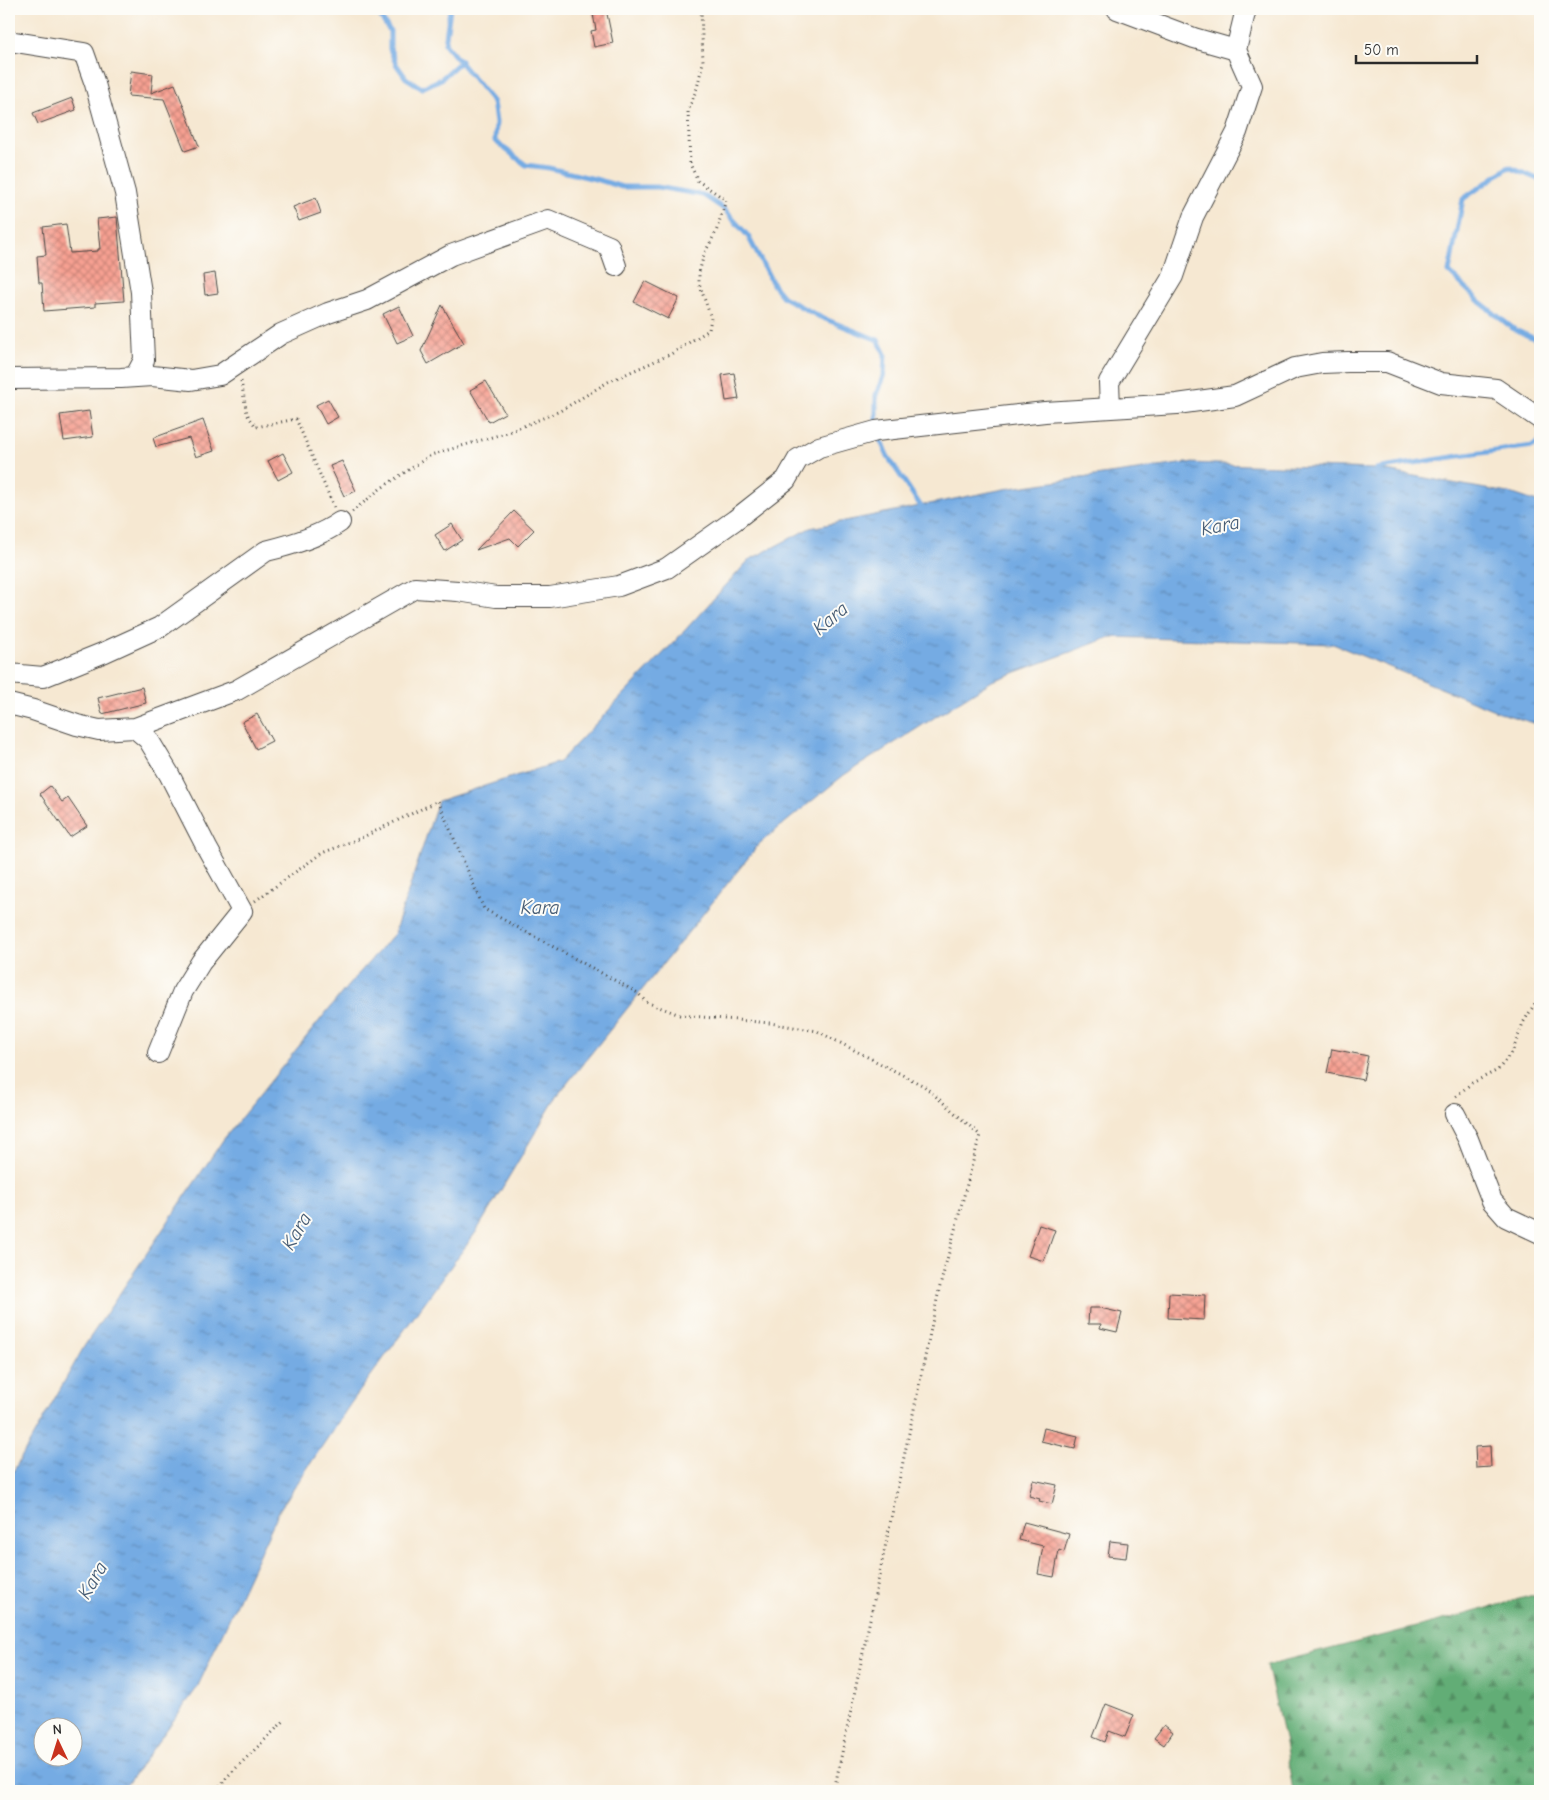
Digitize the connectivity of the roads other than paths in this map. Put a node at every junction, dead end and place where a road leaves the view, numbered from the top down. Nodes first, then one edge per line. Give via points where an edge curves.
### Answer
1 (1117, 9) edge
2 (1246, 9) edge
3 (9, 40) edge
4 (1236, 50) junction
5 (616, 266) dead end
6 (135, 377) junction
7 (9, 379) edge
8 (1110, 408) junction
9 (1540, 418) edge
10 (340, 522) road end
11 (9, 674) edge
12 (9, 704) edge
13 (135, 728) junction
14 (158, 1053) dead end
15 (1455, 1114) road end
16 (1540, 1233) edge

1 - 4 street
2 - 4 street
3 - 6 street via 84,53 125,193 142,292 144,360
4 - 8 street via 1252,86 1237,132 1193,217 1173,276 1109,382
5 - 6 street via 609,246 548,220 451,255 367,300 281,334 220,375 191,380
6 - 7 street
8 - 9 street via 1235,396 1296,368 1322,363 1387,362 1441,383 1496,389
8 - 13 street via 876,431 819,447 798,459 786,480 667,568 619,586 550,596 496,597 415,588 237,690
10 - 11 street via 328,530 266,551 160,627 43,677
12 - 13 street via 99,730
13 - 14 street via 148,739 169,774 242,911 201,962 183,991
15 - 16 street via 1492,1201 1506,1218

